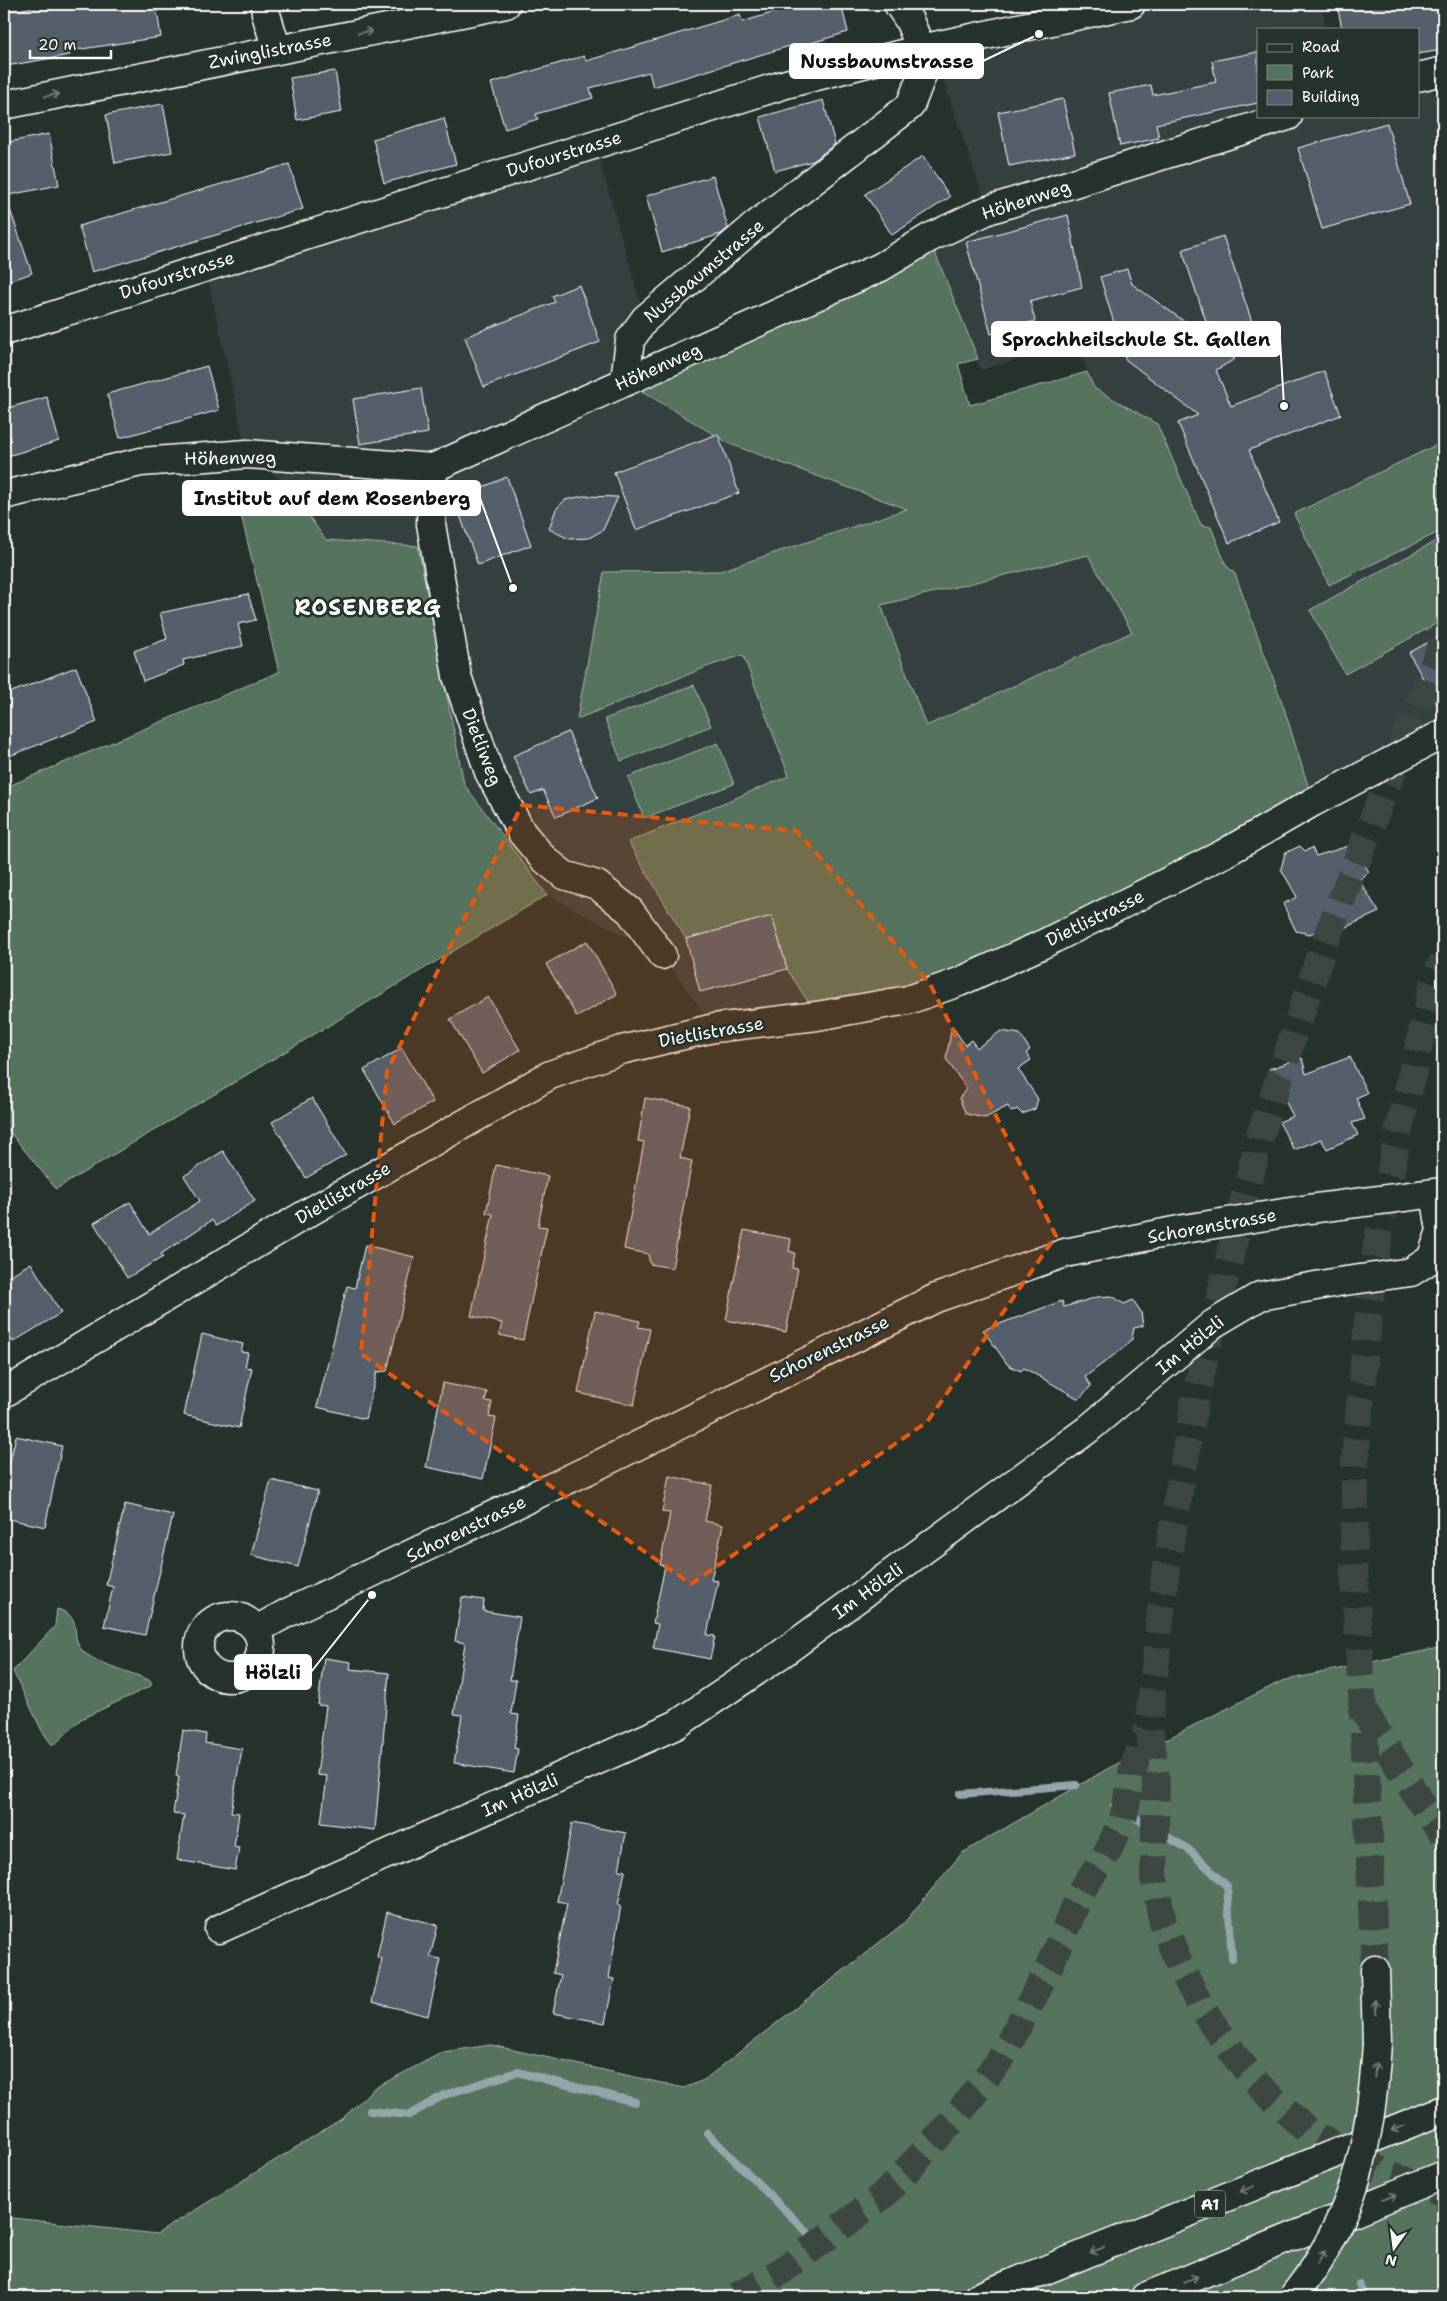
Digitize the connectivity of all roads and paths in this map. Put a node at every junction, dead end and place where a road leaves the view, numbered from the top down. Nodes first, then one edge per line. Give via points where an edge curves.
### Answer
1 (265, 4) edge
2 (506, 4) edge
3 (898, 4) edge
4 (1131, 4) edge
5 (922, 49) junction
6 (277, 50) junction
7 (1443, 71) edge
8 (1420, 77) edge
9 (4, 105) edge
10 (1282, 118) edge
11 (4, 331) edge
12 (625, 381) junction
13 (434, 468) junction
14 (4, 495) edge
15 (1443, 734) edge
16 (662, 955) dead end
17 (1439, 1193) edge
18 (4, 1393) edge
19 (256, 1630) dead end
20 (219, 1929) dead end
21 (1375, 1970) tunnel mouth
22 (1443, 2110) edge
23 (1443, 2175) edge
24 (978, 2297) edge
25 (1146, 2297) edge
26 (1293, 2297) edge

1 - 6 main road
6 -> 2 main road, Zwinglistrasse
3 - 5 main road
4 - 5 main road, Dufourstrasse
5 - 11 main road, Dufourstrasse via 786,84
5 - 12 main road, Nussbaumstrasse via 922,75 910,106 757,224 645,318 630,340
9 -> 6 main road, Zwinglistrasse
7 - 8 main road
10 - 12 main road, Höhenweg via 988,210 929,238 881,267
12 - 13 main road, Höhenweg
13 - 14 main road, Höhenweg via 247,454 141,462
13 - 16 main road, Dietliweg via 431,524 457,676 488,772 522,833 543,858 564,875 596,884 630,911
15 - 18 main road, Dietlistrasse via 1313,802 1223,854 959,982 908,1000 816,1016 714,1028 621,1050 550,1075 306,1214
17 - 19 main road, Schorenstrasse via 1184,1229 1065,1253 936,1298
17 - 20 main road, Im Hölzli via 1441,1231 1431,1259 1411,1272 1260,1296 1212,1324 1087,1430 780,1655 676,1725
26 -> 21 main road, bridge via 1330,2242 1359,2175 1372,2107 1377,2043
22 -> 24 main road, A1
25 -> 23 main road

